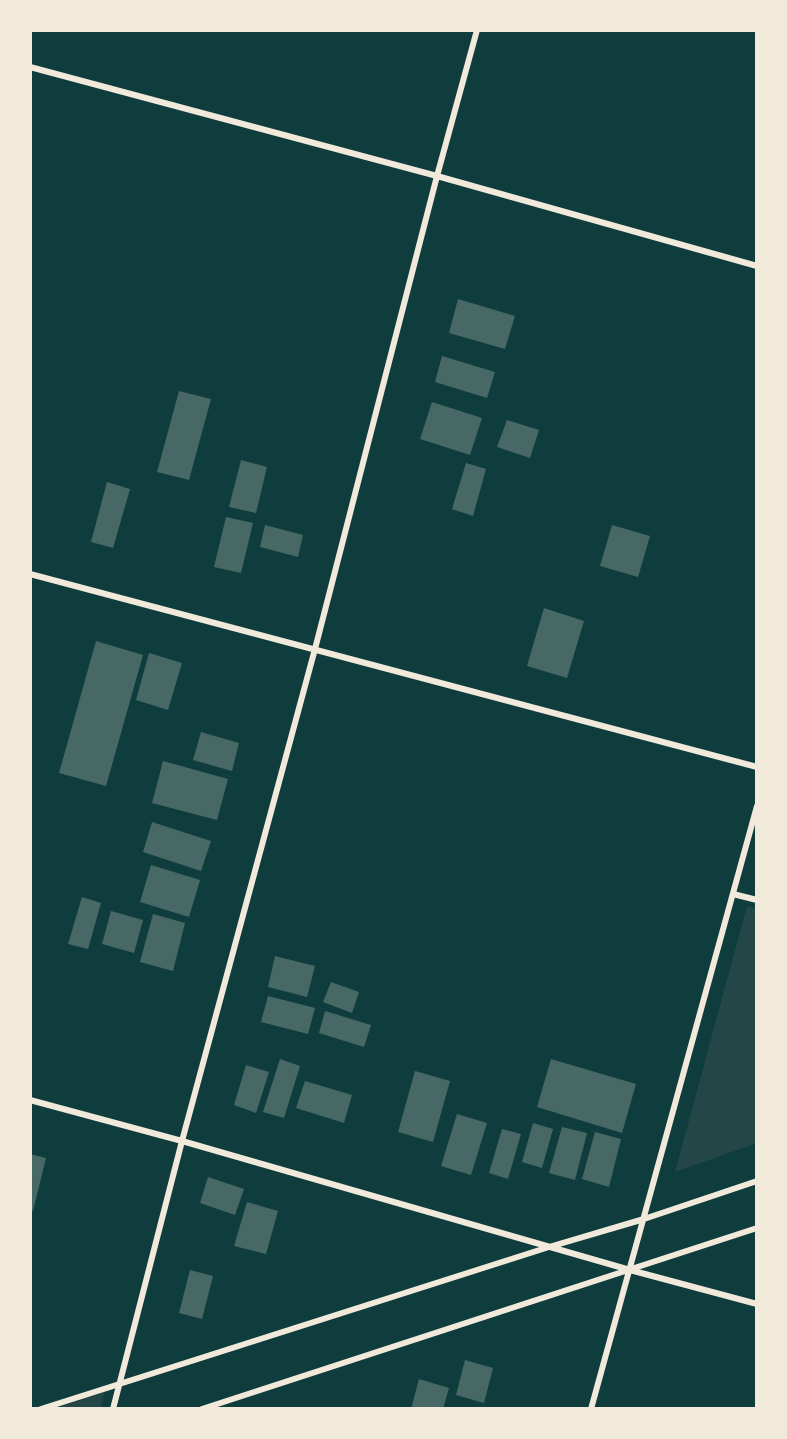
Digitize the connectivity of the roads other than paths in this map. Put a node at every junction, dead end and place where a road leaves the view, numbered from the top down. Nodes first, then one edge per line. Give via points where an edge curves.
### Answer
1 (477, 30) edge
2 (30, 67) edge
3 (437, 176) junction
4 (757, 266) edge
5 (30, 574) edge
6 (315, 649) junction
7 (757, 767) edge
8 (757, 806) edge
9 (733, 894) junction
10 (757, 900) edge
11 (30, 1100) edge
12 (182, 1141) junction
13 (757, 1181) edge
14 (644, 1219) junction
15 (757, 1228) edge
16 (549, 1247) junction
17 (630, 1270) junction
18 (757, 1304) edge
19 (120, 1384) junction
20 (41, 1409) edge
21 (113, 1409) edge
22 (202, 1409) edge
23 (591, 1409) edge

1 - 3 street
2 - 3 street
3 - 4 street
3 - 6 street
5 - 6 street
6 - 7 street
6 - 12 street
8 - 9 street
9 - 10 street
9 - 14 street
11 - 12 street
12 - 16 street
12 - 19 street
13 - 14 street
14 - 16 street
14 - 17 street
15 - 17 street
16 - 17 street
16 - 19 street
17 - 18 street
17 - 22 street
17 - 23 street
19 - 20 street
19 - 21 street

